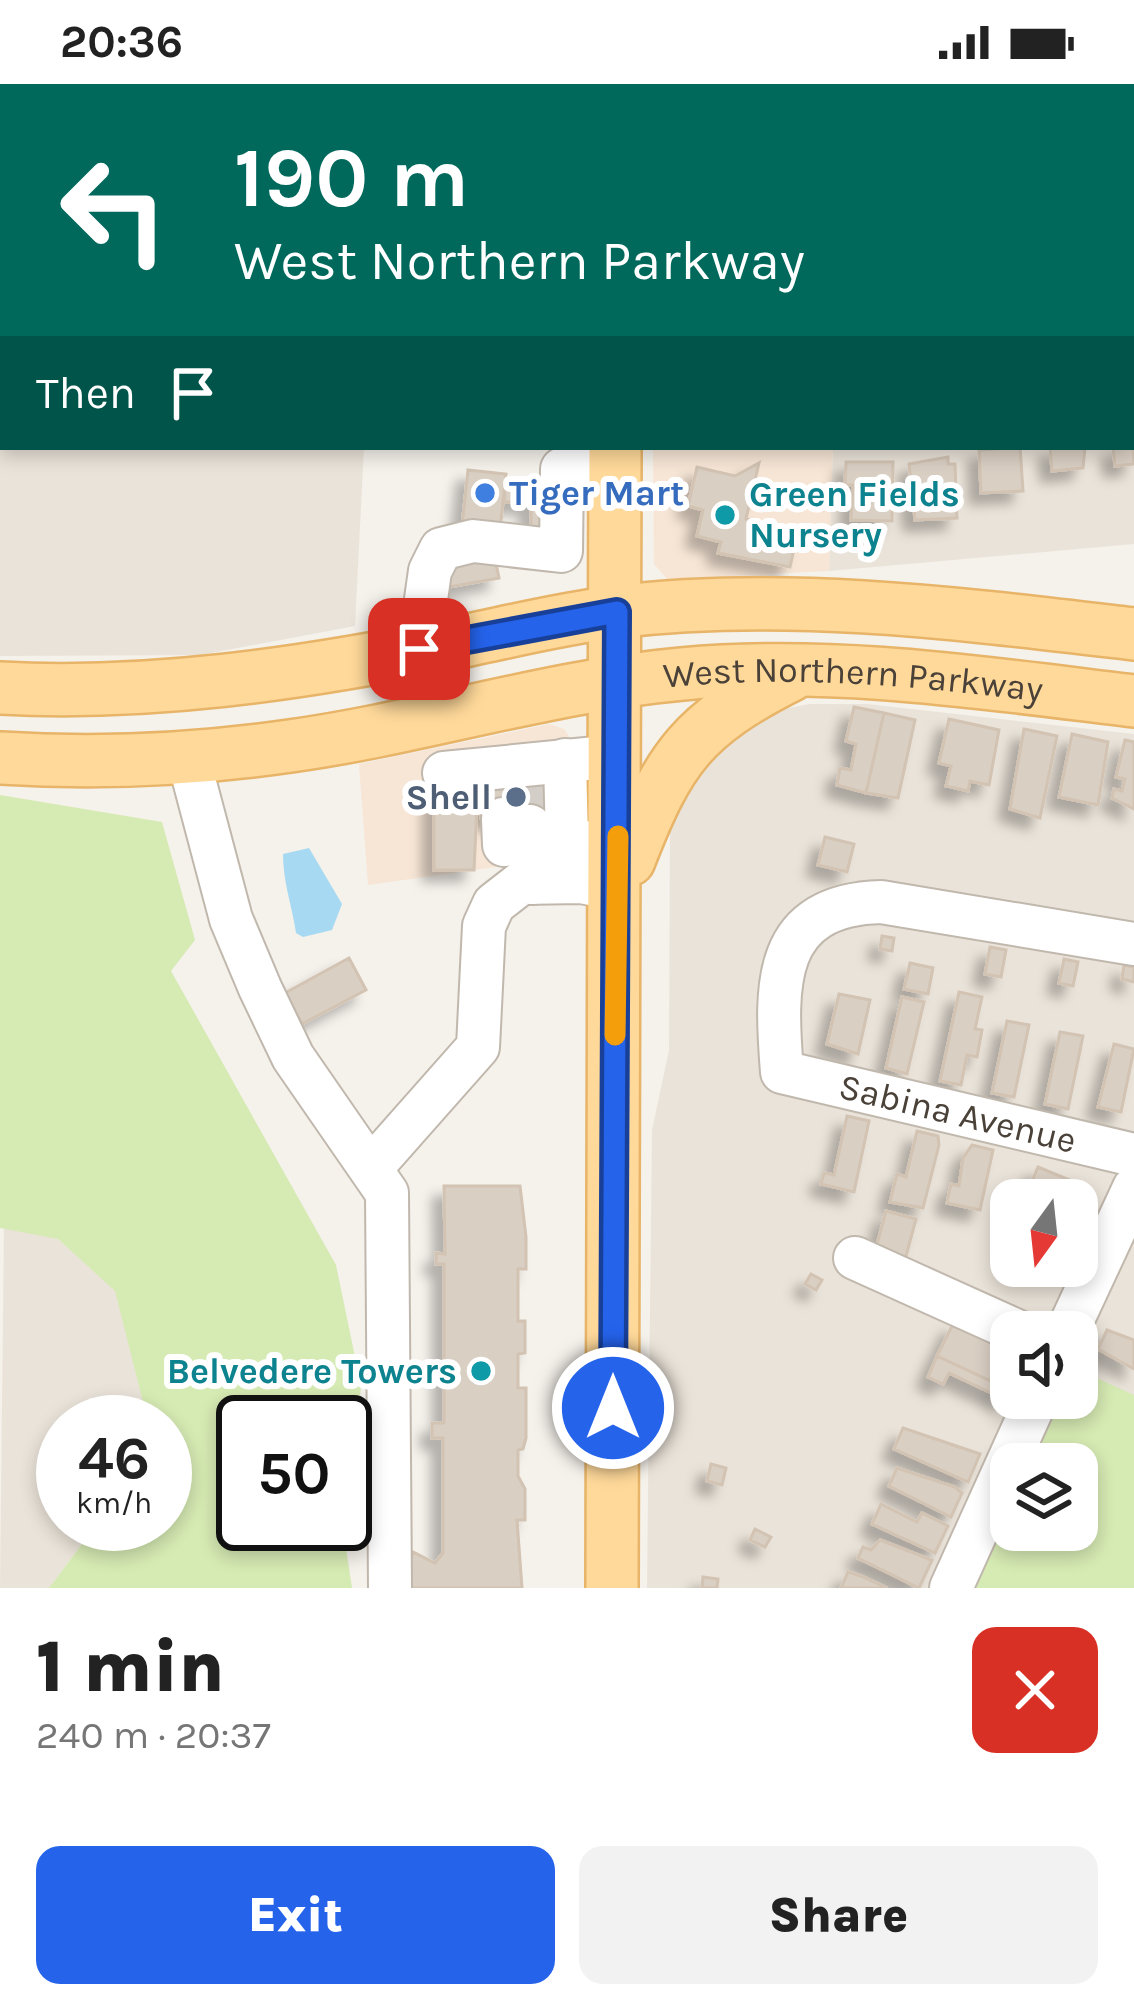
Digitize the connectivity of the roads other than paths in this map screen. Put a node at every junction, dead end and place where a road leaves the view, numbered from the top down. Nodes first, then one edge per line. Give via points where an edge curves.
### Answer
1 (615, 457) edge
2 (616, 548) junction
3 (561, 551) junction
4 (617, 612) junction
5 (1134, 634) edge
6 (419, 649) junction
7 (803, 669) junction
8 (617, 682) junction
9 (0, 688) edge
10 (1134, 701) edge
11 (617, 756) junction
12 (188, 757) junction
13 (0, 758) edge
14 (444, 772) dead end
15 (529, 805) junction
16 (618, 866) junction
17 (1134, 944) edge
18 (1134, 1155) edge
19 (370, 1168) junction
20 (1134, 1187) edge
21 (855, 1258) dead end
22 (1077, 1311) edge
23 (990, 1319) edge
24 (1027, 1419) edge
25 (390, 1588) edge
26 (612, 1588) edge
27 (951, 1588) edge

1 - 2 main road
1 - 3 street via 562,469
2 - 3 street
2 - 4 main road
3 - 6 street via 473,541 441,549 430,571
4 - 5 main road, West Northern Parkway via 837,607
4 - 6 main road, West Northern Parkway
4 - 8 main road
6 - 9 main road, West Northern Parkway via 100,692
7 - 8 main road, West Northern Parkway
7 - 10 main road, West Northern Parkway
7 - 16 main road via 711,720 677,758
8 - 11 main road
8 - 12 main road, West Northern Parkway via 292,746
11 - 15 street
11 - 16 main road
12 - 13 main road, West Northern Parkway
12 - 19 street via 231,919 260,988 292,1058
14 - 15 street
15 - 16 street
15 - 19 street via 521,883 494,904 484,926 478,1047
16 - 26 main road
17 - 18 street, Sabina Avenue via 880,902 841,903 819,912 789,952 781,992 782,1072
19 - 25 street via 387,1193
20 - 22 street
21 - 23 street
24 - 27 street

